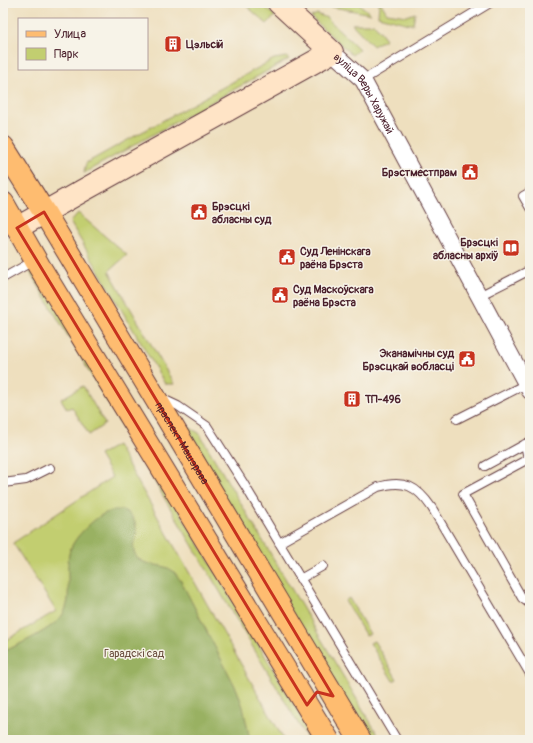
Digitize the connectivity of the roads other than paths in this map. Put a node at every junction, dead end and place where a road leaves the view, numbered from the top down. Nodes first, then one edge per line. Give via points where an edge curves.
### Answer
1 (279, 3) edge
2 (490, 3) edge
3 (332, 52) junction
4 (363, 80) junction
5 (3, 147) edge
6 (530, 192) edge
7 (3, 204) edge
8 (530, 208) edge
9 (44, 212) junction
10 (17, 228) junction
11 (36, 260) junction
12 (530, 270) edge
13 (3, 278) edge
14 (479, 296) junction
15 (528, 388) edge
16 (151, 392) junction
17 (457, 419) dead end
18 (528, 443) edge
19 (485, 466) dead end
20 (50, 468) dead end
21 (3, 483) edge
22 (279, 543) junction
23 (323, 566) dead end
24 (300, 579) junction
25 (530, 604) edge
26 (530, 674) edge
27 (333, 696) junction
28 (307, 705) junction
29 (328, 740) edge
30 (360, 740) edge
31 (397, 740) edge

1 - 3 street
2 - 4 lane
3 - 4 street, вуліца Веры Харужай
3 - 9 street, вуліца Веры Харужай
4 - 14 street, вуліца Веры Харужай
5 - 9 main road, праспект Машэрава
6 - 8 lane via 523,196
7 - 10 main road
9 - 10 street, вуліца Веры Харужай
9 - 16 main road, праспект Машэрава
10 - 11 main road
11 - 13 lane
11 - 28 main road
12 - 14 lane
14 - 15 street, вуліца Веры Харужай
15 - 17 lane
16 - 22 lane via 178,406 207,426
16 - 27 main road, праспект Машэрава
18 - 19 lane
18 - 25 lane via 528,459 463,494 522,598
20 - 21 lane via 26,480
22 - 24 lane
22 - 26 lane via 378,487 391,483 404,484 424,497 432,508
23 - 24 lane
24 - 31 lane
27 - 28 main road via 326,692 317,692 308,699
27 - 30 main road, праспект Машэрава
28 - 29 main road

